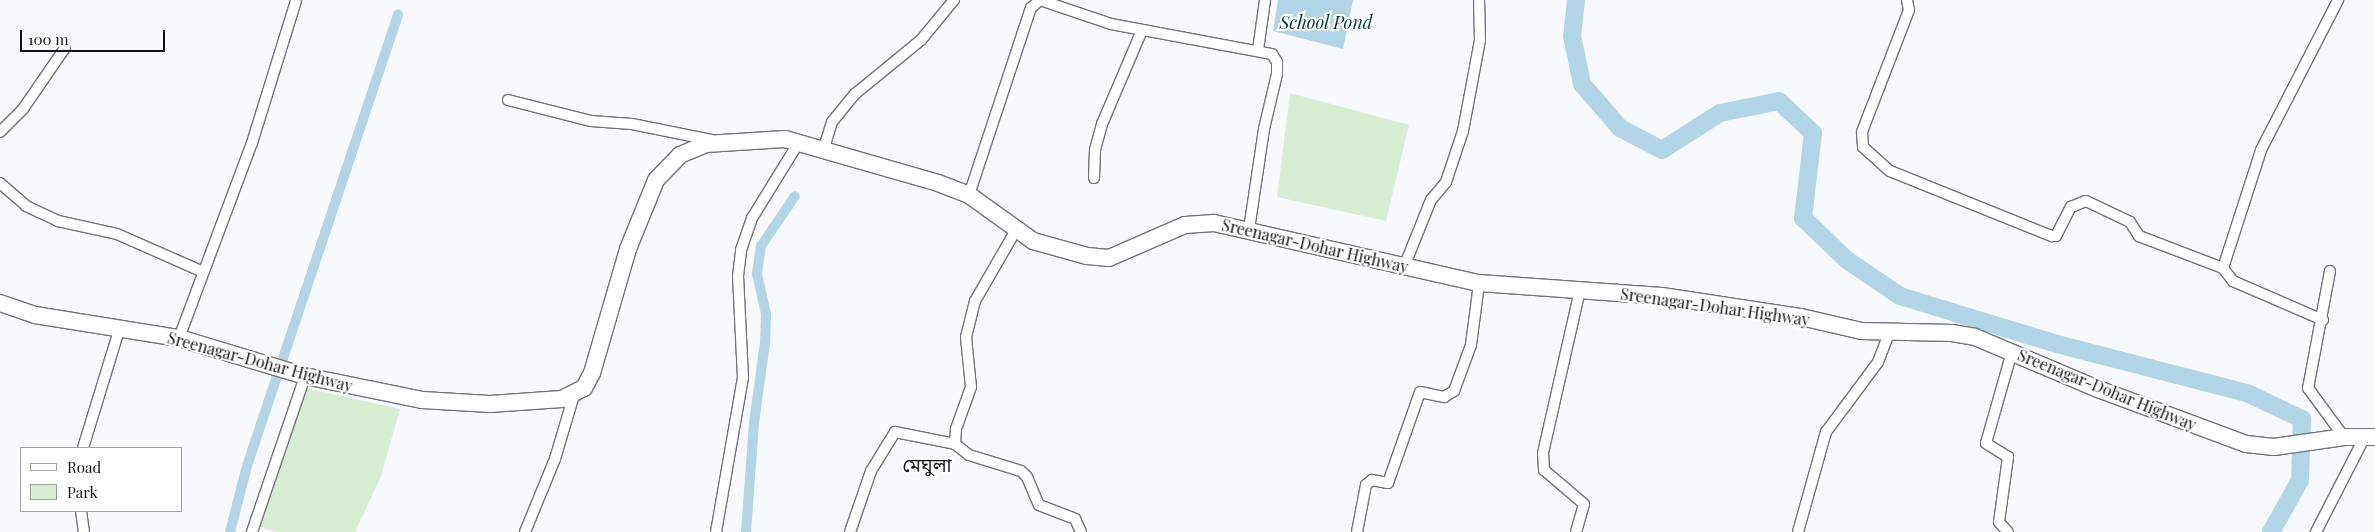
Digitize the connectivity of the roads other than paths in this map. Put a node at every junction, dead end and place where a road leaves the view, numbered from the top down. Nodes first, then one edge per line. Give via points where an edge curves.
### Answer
1 (954, 0) edge
2 (1039, 0) edge
3 (1265, 0) edge
4 (1479, 0) edge
5 (1907, 0) edge
6 (2338, 0) edge
7 (296, 1) edge
8 (1142, 30) junction
9 (65, 48) dead end
10 (1258, 50) junction
11 (508, 100) dead end
12 (0, 132) edge
13 (720, 142) junction
14 (800, 142) junction
15 (824, 148) junction
16 (1094, 178) dead end
17 (0, 183) edge
18 (969, 195) junction
19 (1250, 229) junction
20 (1016, 230) junction
21 (1404, 266) junction
22 (2222, 268) junction
23 (2330, 271) dead end
24 (203, 272) junction
25 (1479, 283) junction
26 (1580, 290) junction
27 (0, 303) edge
28 (2323, 320) junction
29 (118, 330) junction
30 (1889, 333) junction
31 (179, 338) junction
32 (2012, 352) junction
33 (301, 375) junction
34 (574, 395) junction
35 (2338, 438) junction
36 (2369, 438) edge
37 (955, 444) junction
38 (83, 447) edge
39 (81, 512) edge
40 (84, 532) edge
41 (252, 532) edge
42 (524, 532) edge
43 (716, 532) edge
44 (850, 532) edge
45 (1081, 532) edge
46 (1357, 532) edge
47 (1576, 532) edge
48 (1798, 532) edge
49 (2008, 532) edge
50 (2316, 532) edge

1 - 15 street via 921,40 855,94 832,122
2 - 8 street via 1111,24
2 - 18 street via 1031,8
3 - 10 street
4 - 21 street via 1480,40 1463,132 1446,182 1431,200
5 - 22 street via 1909,10 1862,132 1862,147 1890,171 2052,236 2056,236 2070,207 2086,201 2130,222 2139,236
6 - 22 street via 2261,150
7 - 24 street via 252,143
8 - 10 street
8 - 16 street via 1102,124 1095,150
9 - 12 street via 23,109
10 - 19 street via 1272,54 1277,62 1277,74 1264,128
11 - 13 street via 591,121 632,124
13 - 14 main road, Sreenagar-Dohar Highway via 751,139
13 - 34 main road, Sreenagar-Dohar Highway via 680,155 656,180 628,249 592,373
14 - 15 main road, Sreenagar-Dohar Highway
14 - 43 street via 752,218 741,250 738,276 743,378
15 - 18 main road, Sreenagar-Dohar Highway
17 - 24 street via 26,206 58,222 117,234
18 - 20 main road, Sreenagar-Dohar Highway
19 - 20 main road, Sreenagar-Dohar Highway via 1214,223 1185,225 1110,258 1033,241
19 - 21 main road, Sreenagar-Dohar Highway
20 - 37 street via 975,301 966,336 971,387 956,429
21 - 25 main road, Sreenagar-Dohar Highway
22 - 28 street via 2233,281
23 - 28 street
24 - 31 street
25 - 26 main road, Sreenagar-Dohar Highway
25 - 46 street via 1471,345 1454,391 1444,397 1420,392 1388,483 1372,480 1366,485
26 - 30 main road, Sreenagar-Dohar Highway via 1662,296 1801,317 1861,331
26 - 47 street via 1543,453 1544,470 1584,504
27 - 29 main road, Sreenagar-Dohar Highway via 35,315
28 - 35 street via 2308,388
29 - 31 main road, Sreenagar-Dohar Highway
29 - 38 street
30 - 32 main road, Sreenagar-Dohar Highway via 1952,333
30 - 48 street via 1878,362 1826,432
31 - 33 main road, Sreenagar-Dohar Highway
32 - 35 main road, Sreenagar-Dohar Highway via 2219,436 2274,447
32 - 49 street via 1986,443 2008,457 1999,522
33 - 34 main road, Sreenagar-Dohar Highway via 422,400 490,404
33 - 41 street
34 - 42 street via 555,459
35 - 36 main road
36 - 50 street
37 - 44 street via 895,432 871,471
37 - 45 street via 969,455 1021,471 1027,477 1038,505 1076,519
39 - 40 street

